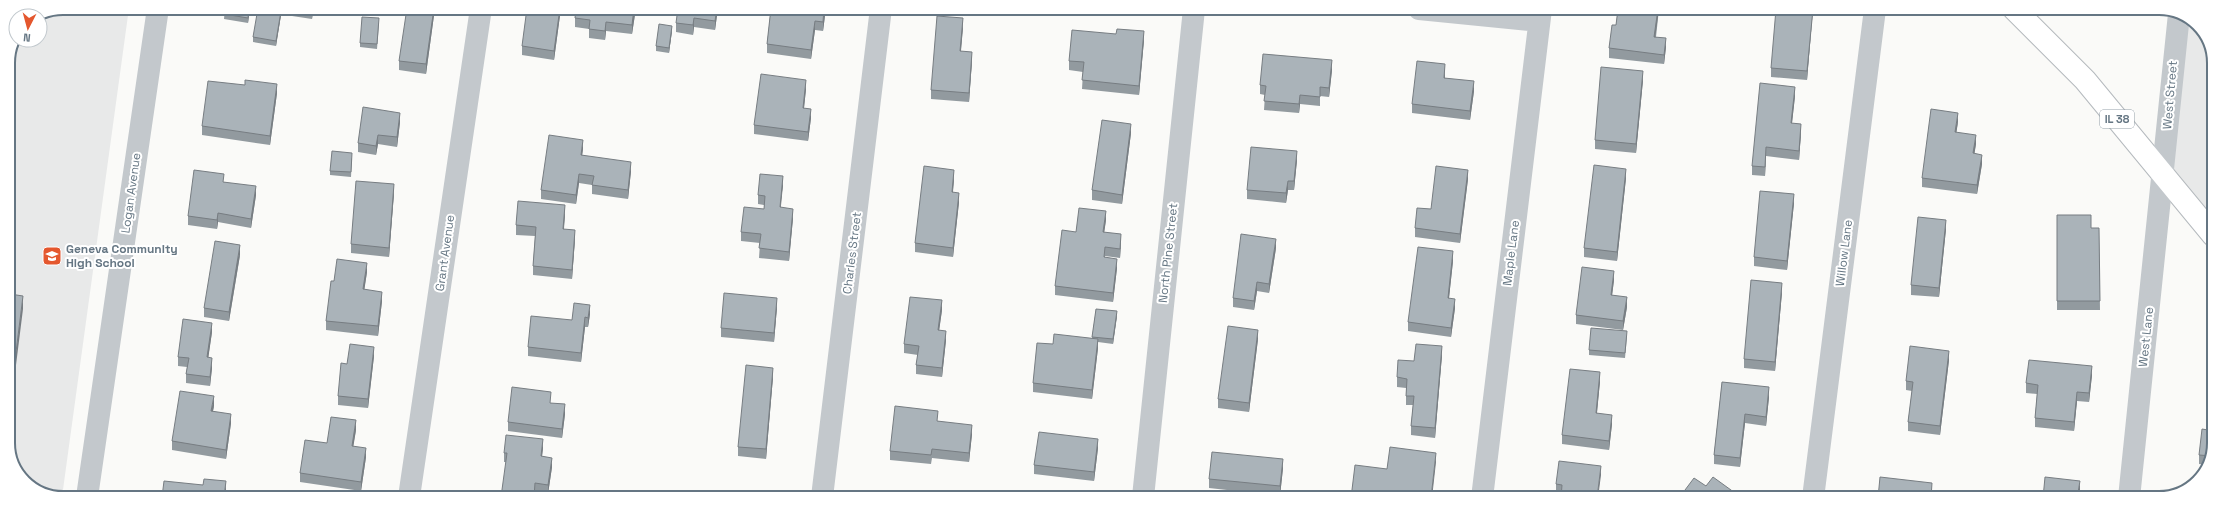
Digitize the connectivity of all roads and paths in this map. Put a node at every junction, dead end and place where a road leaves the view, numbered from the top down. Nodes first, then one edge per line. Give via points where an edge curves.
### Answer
1 (157, 15) edge
2 (480, 15) edge
3 (880, 15) edge
4 (1193, 15) edge
5 (1540, 15) edge
6 (1874, 15) edge
7 (2020, 15) edge
8 (2178, 19) edge
9 (2163, 176) junction
10 (2207, 228) edge
11 (88, 491) edge
12 (411, 491) edge
13 (823, 491) edge
14 (1143, 491) edge
15 (1483, 491) edge
16 (1814, 491) edge
17 (2130, 491) edge

1 - 11 street, Logan Avenue
2 - 12 street, Grant Avenue
3 - 13 street, Charles Street
4 - 14 street, North Pine Street
5 - 15 street, Maple Lane
6 - 16 street, Willow Lane
7 - 9 main road, IL 38 via 2086,80
8 - 9 street, West Street via 2169,93
9 - 10 main road, IL 38
9 - 17 street, West Lane

